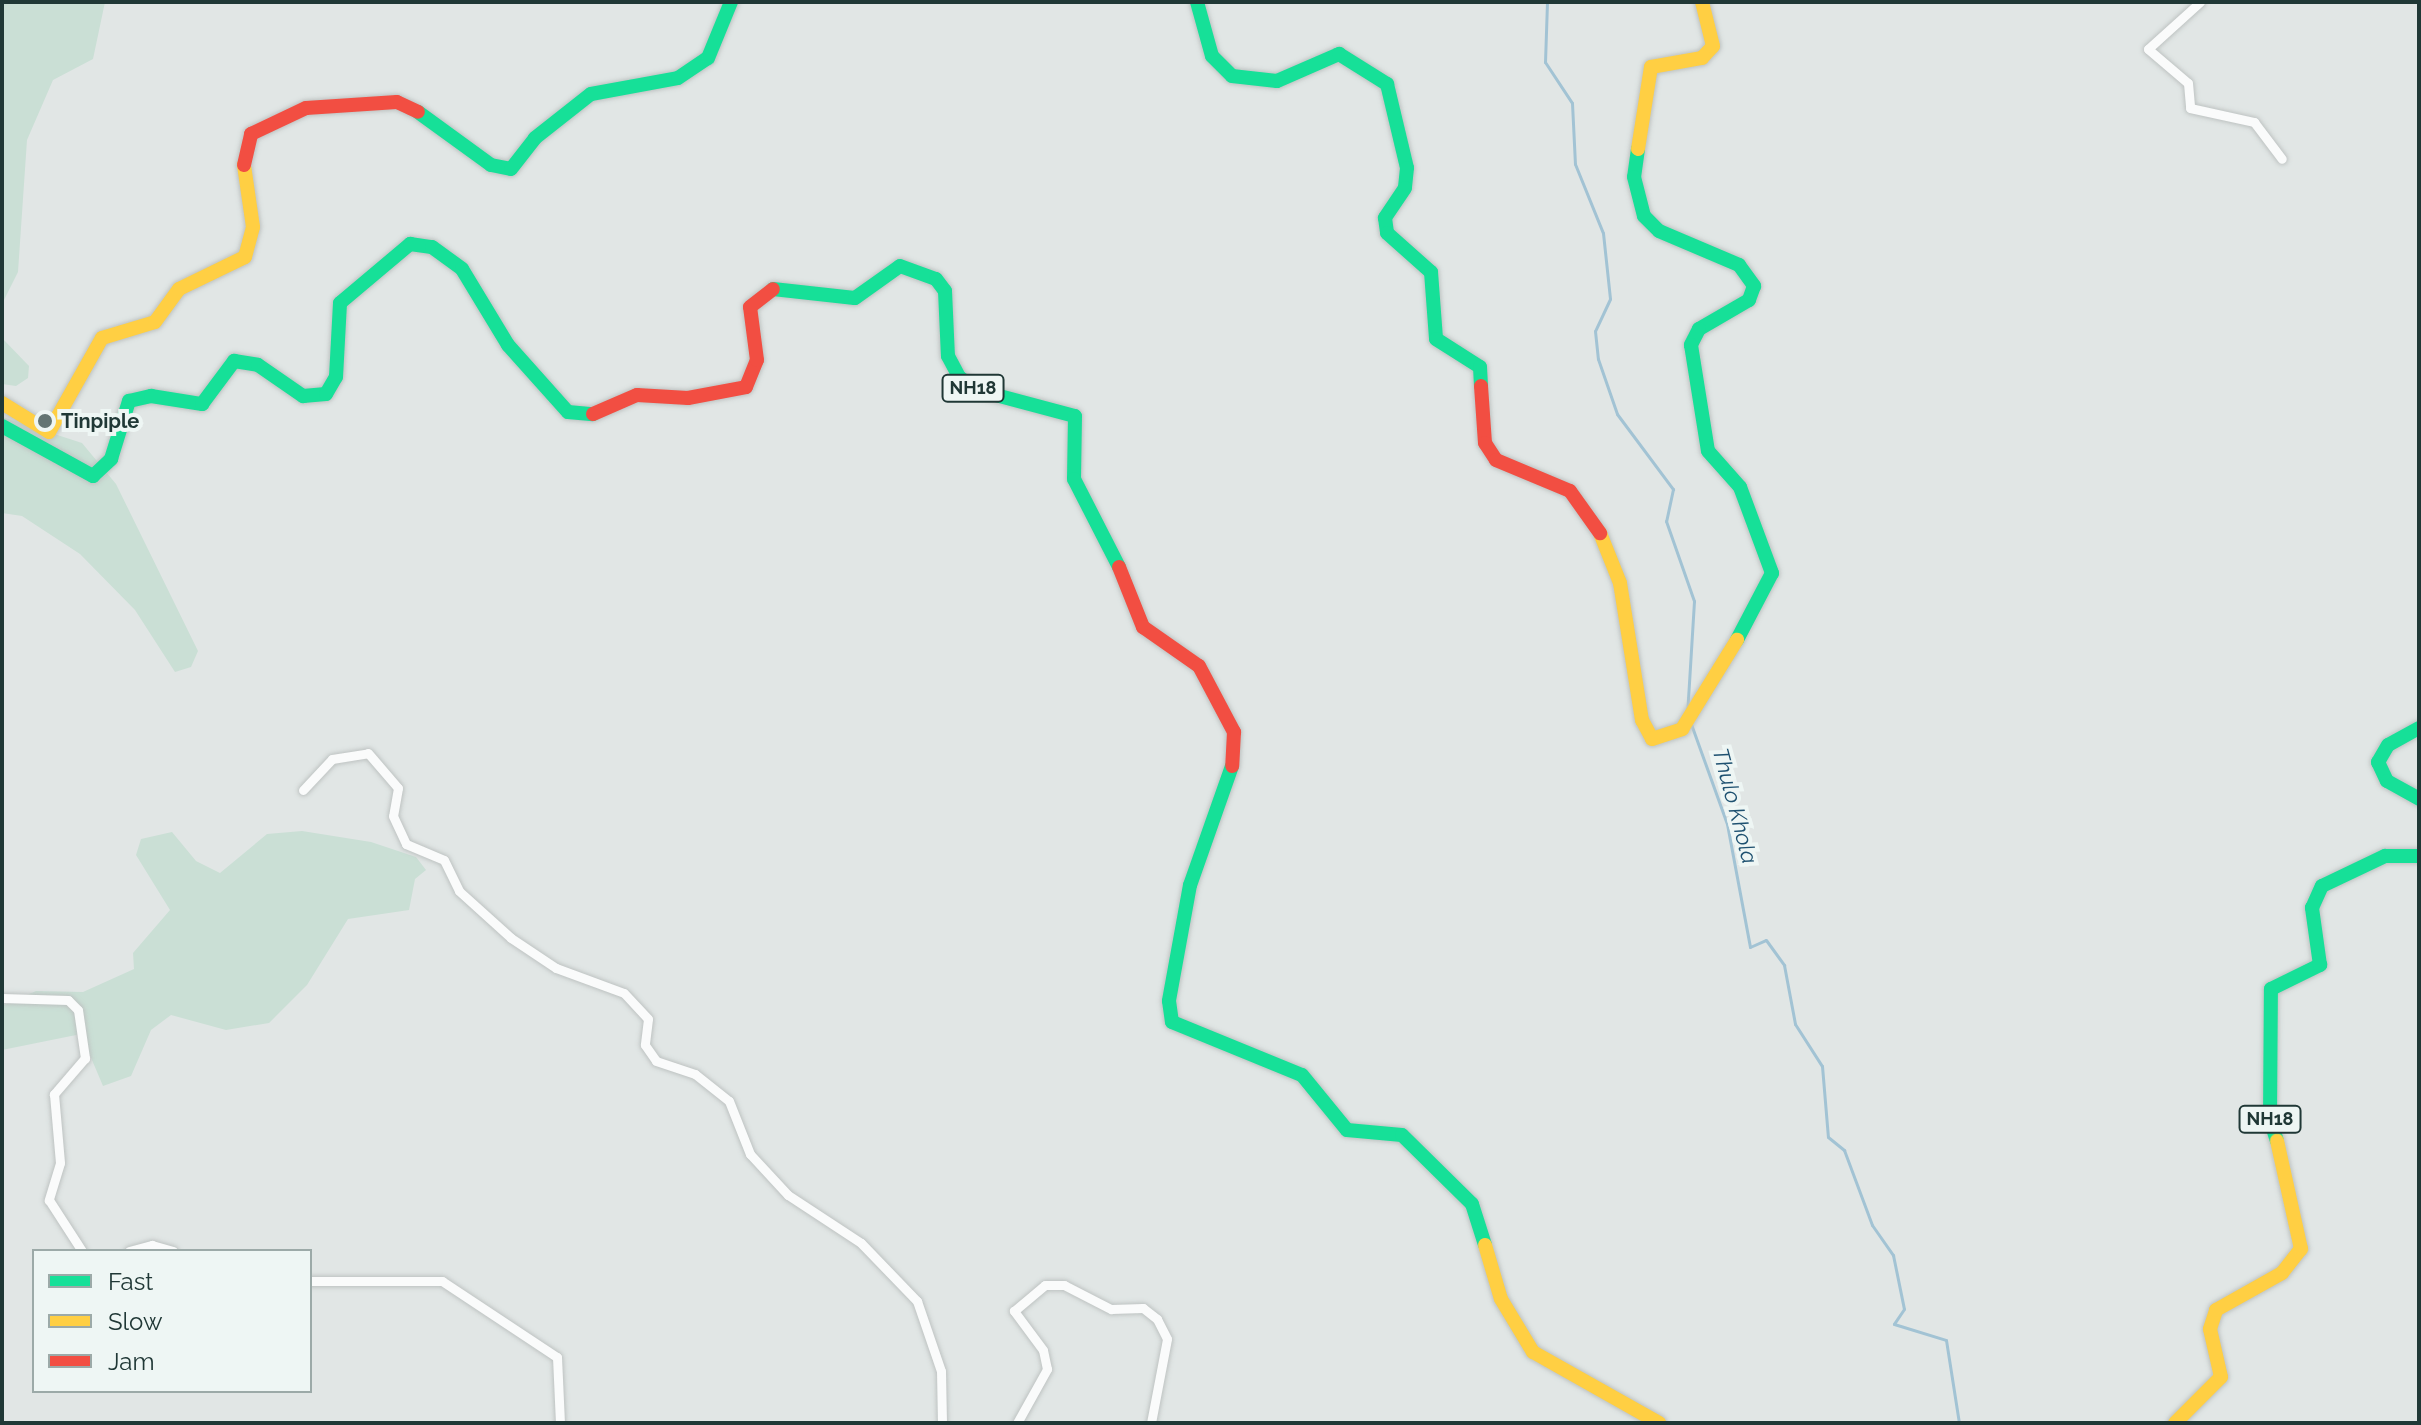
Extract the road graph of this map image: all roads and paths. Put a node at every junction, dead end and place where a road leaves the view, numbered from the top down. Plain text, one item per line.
1 (731, 2) edge
2 (1197, 2) edge
3 (1702, 2) edge
4 (2200, 2) edge
5 (2282, 159) dead end
6 (2, 403) edge
7 (2, 426) edge
8 (2419, 728) edge
9 (303, 790) dead end
10 (2419, 799) edge
11 (2419, 856) edge
12 (2, 998) edge
13 (81, 1249) edge
14 (137, 1249) edge
15 (166, 1249) edge
16 (312, 1281) edge
17 (560, 1423) edge
18 (942, 1423) edge
19 (1017, 1423) edge
20 (1151, 1423) edge
21 (1659, 1423) edge
22 (2175, 1423) edge

1 - 6 main road
2 - 3 main road
4 - 5 street
7 - 21 main road, NH18
8 - 10 main road
9 - 18 street
11 - 22 main road, NH18
12 - 13 street
14 - 15 street
16 - 17 street
19 - 20 street

